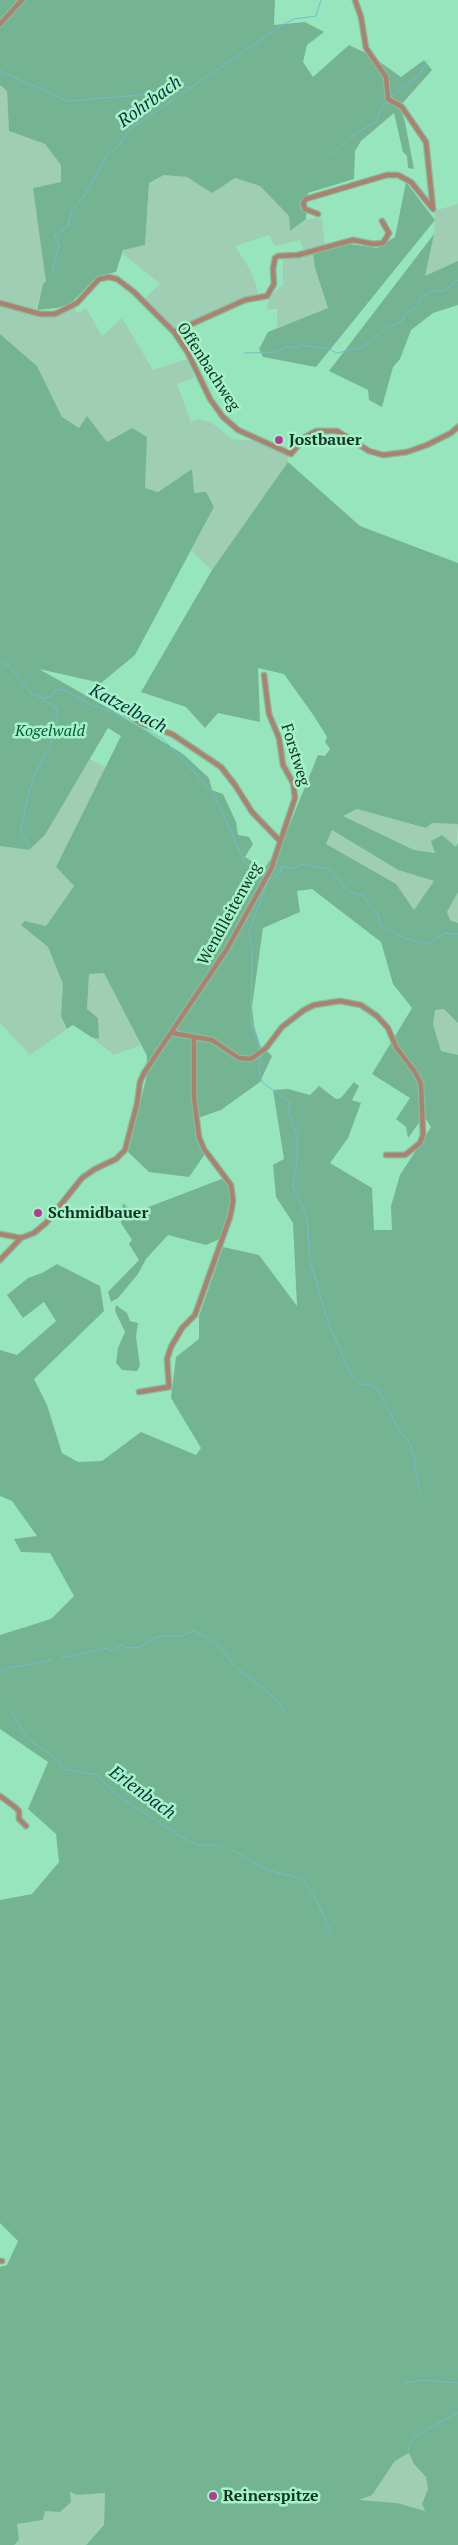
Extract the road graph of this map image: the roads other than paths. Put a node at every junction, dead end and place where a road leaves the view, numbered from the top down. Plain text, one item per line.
1 (22, 0) edge
2 (355, 0) edge
3 (0, 24) edge
4 (318, 214) dead end
5 (382, 221) dead end
6 (0, 303) edge
7 (174, 332) junction
8 (458, 427) edge
9 (264, 675) dead end
10 (110, 702) dead end
11 (279, 840) junction
12 (172, 1033) junction
13 (194, 1037) junction
14 (386, 1155) dead end
15 (0, 1234) edge
16 (21, 1238) junction
17 (0, 1260) edge
18 (139, 1392) dead end
19 (0, 1796) edge
20 (26, 1826) dead end

1 - 3 street
2 - 4 street
5 - 7 street
6 - 7 street, Offenbachweg
7 - 8 street, Offenbachweg
9 - 11 street, Forstweg
10 - 11 street
11 - 12 street, Wendlleitenweg
12 - 13 street
12 - 16 street, Wendlleitenweg
13 - 14 street
13 - 18 street
15 - 16 street
16 - 17 street, Wendlleitenweg
19 - 20 street

